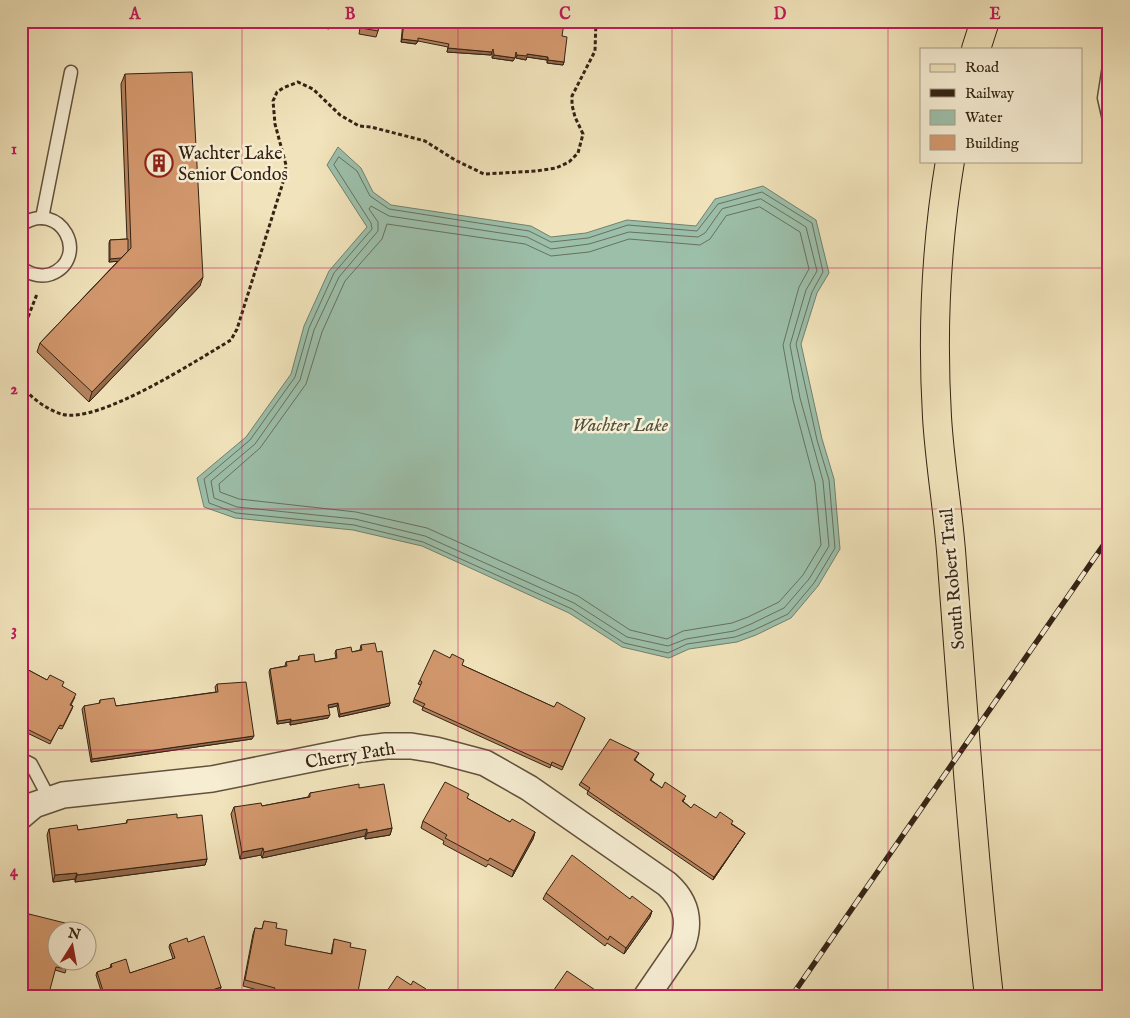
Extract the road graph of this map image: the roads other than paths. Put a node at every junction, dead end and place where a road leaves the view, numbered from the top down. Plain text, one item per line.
1 (985, 21) edge
2 (976, 48) edge
3 (1109, 66) edge
4 (71, 72) dead end
5 (1109, 120) edge
6 (950, 162) edge
7 (42, 218) junction
8 (21, 225) edge
9 (21, 268) edge
10 (21, 759) edge
11 (50, 798) junction
12 (21, 816) edge
13 (646, 997) edge
14 (989, 997) edge

1 - 2 main road
3 - 5 lane
4 - 7 lane
6 - 14 main road, South Robert Trail
7 - 8 lane
7 - 9 lane
10 - 11 lane
11 - 12 street, Cherry Path
11 - 13 street, Cherry Path

